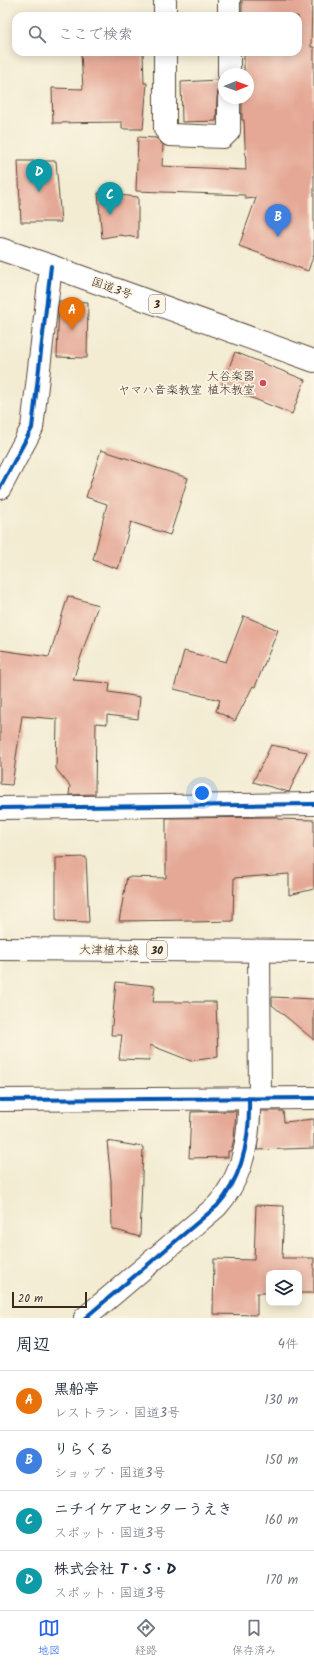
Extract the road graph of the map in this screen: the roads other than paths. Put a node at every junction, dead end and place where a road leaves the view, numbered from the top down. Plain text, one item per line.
1 (165, 0) edge
2 (229, 0) edge
3 (165, 12) edge
4 (229, 12) edge
5 (165, 56) edge
6 (229, 56) edge
7 (229, 68) edge
8 (229, 104) edge
9 (0, 249) edge
10 (50, 266) junction
11 (314, 361) edge
12 (0, 488) edge
13 (314, 804) edge
14 (0, 808) edge
15 (0, 949) edge
16 (259, 951) junction
17 (314, 952) edge
18 (255, 1098) junction
19 (314, 1098) edge
20 (0, 1100) edge
21 (85, 1318) edge

1 - 3 main road
2 - 4 main road
5 - 8 main road
6 - 7 main road
9 - 10 main road, 国道3号 / 3
10 - 11 main road, 国道3号 / 3
10 - 12 main road
13 - 14 main road
15 - 16 main road, 大津植木線 / 30
16 - 17 main road, 大津植木線 / 30
16 - 18 main road
18 - 19 main road
18 - 20 main road
18 - 21 main road

